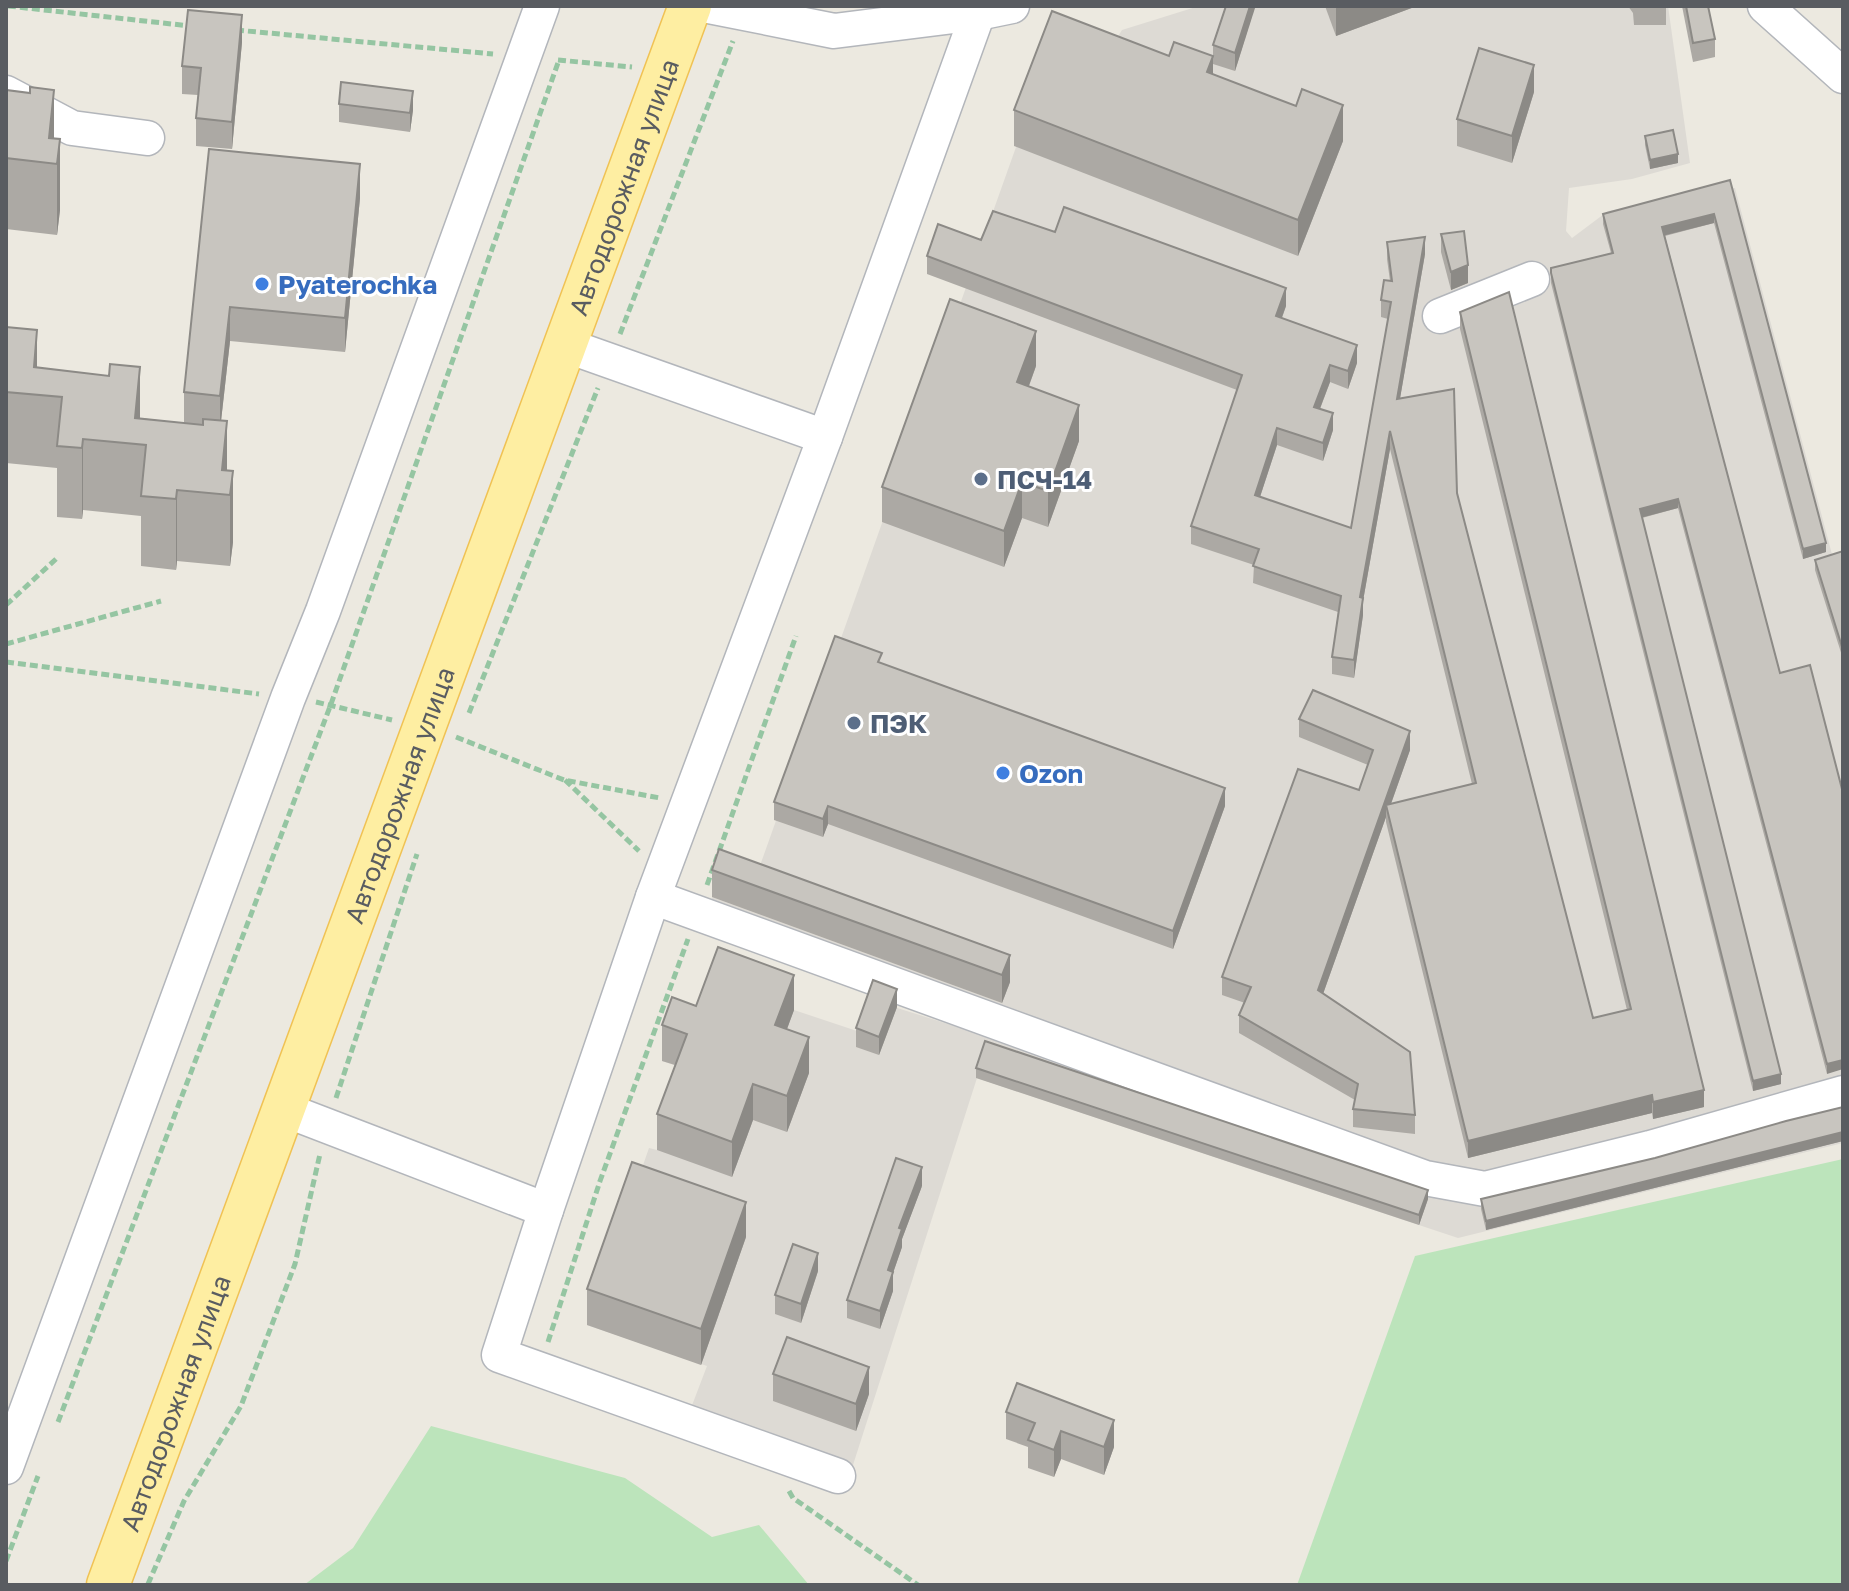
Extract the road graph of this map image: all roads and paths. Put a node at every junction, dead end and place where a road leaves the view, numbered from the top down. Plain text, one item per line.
1 (8, 6) edge
2 (542, 6) edge
3 (690, 6) edge
4 (709, 6) edge
5 (1012, 6) edge
6 (1765, 6) edge
7 (744, 13) junction
8 (978, 13) junction
9 (192, 26) edge
10 (223, 29) edge
11 (522, 57) junction
12 (559, 60) junction
13 (667, 70) junction
14 (719, 75) junction
15 (1843, 76) edge
16 (6, 93) edge
17 (147, 138) dead end
18 (1532, 279) dead end
19 (1440, 316) dead end
20 (565, 345) junction
21 (609, 361) junction
22 (825, 437) junction
23 (56, 559) dead end
24 (161, 601) dead end
25 (6, 605) edge
26 (796, 636) dead end
27 (6, 644) edge
28 (6, 662) edge
29 (288, 698) junction
30 (331, 704) junction
31 (465, 723) dead end
32 (446, 739) junction
33 (564, 780) junction
34 (690, 804) junction
35 (420, 845) dead end
36 (657, 885) junction
37 (697, 913) junction
38 (1843, 1093) edge
39 (283, 1109) junction
40 (327, 1126) junction
41 (546, 1210) junction
42 (539, 1369) junction
43 (54, 1432) dead end
44 (768, 1451) junction
45 (17, 1455) edge
46 (838, 1476) dead end
47 (6, 1561) edge
48 (108, 1585) edge
49 (148, 1585) edge
50 (918, 1585) edge

1 - 9 path
2 - 11 street
3 - 13 main road, Автодорожная улица
4 - 7 street
5 - 8 street
6 - 15 street
7 - 8 street
7 - 14 path
8 - 22 street
10 - 11 path
11 - 12 path
11 - 29 street
12 - 13 path
12 - 30 path
13 - 14 path
13 - 20 main road, Автодорожная улица
14 - 21 path
16 - 17 street
18 - 19 street
20 - 21 street
20 - 32 main road, Автодорожная улица
21 - 22 street
21 - 31 path
22 - 34 street
23 - 25 path
24 - 27 path
26 - 37 path
28 - 29 path
29 - 30 path
29 - 45 street
30 - 32 path
30 - 43 path
32 - 33 path
32 - 39 main road, Автодорожная улица
33 - 34 path
33 - 36 path
34 - 36 street
35 - 40 path
36 - 37 street
36 - 41 street
37 - 38 street
37 - 42 path
39 - 40 street
39 - 48 main road, Автодорожная улица
40 - 41 street
40 - 49 path
41 - 42 street
42 - 44 street
44 - 46 street
44 - 50 path
45 - 47 path

